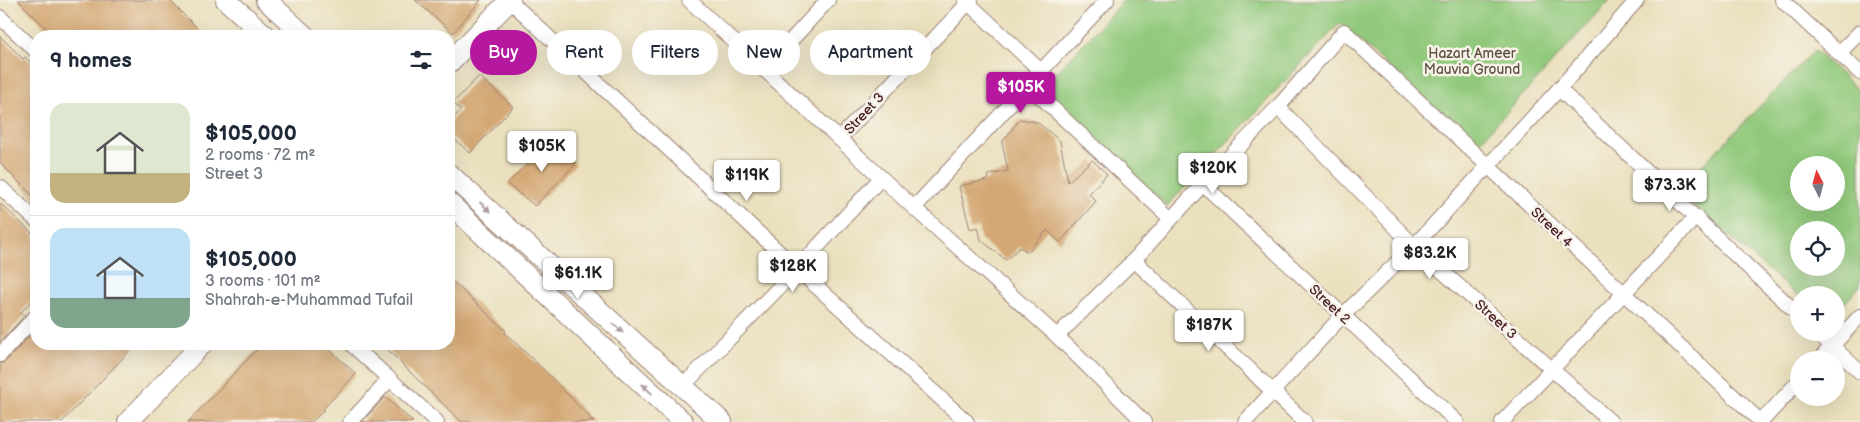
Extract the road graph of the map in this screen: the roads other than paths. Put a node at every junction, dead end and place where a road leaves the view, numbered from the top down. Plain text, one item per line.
1 (226, 0) edge
2 (266, 0) edge
3 (509, 0) edge
4 (689, 0) edge
5 (828, 0) edge
6 (1107, 0) edge
7 (1637, 0) edge
8 (1782, 0) edge
9 (968, 1) edge
10 (0, 17) edge
11 (259, 30) edge
12 (298, 30) edge
13 (800, 31) edge
14 (1860, 32) edge
15 (728, 36) edge
16 (30, 44) edge
17 (1839, 53) junction
18 (455, 57) edge
19 (1042, 72) junction
20 (1860, 73) edge
21 (769, 75) edge
22 (1029, 86) junction
23 (1559, 89) junction
24 (1278, 107) junction
25 (839, 140) junction
26 (1487, 167) junction
27 (881, 178) junction
28 (455, 179) edge
29 (1203, 184) junction
30 (0, 186) edge
31 (914, 208) junction
32 (455, 210) edge
33 (30, 214) edge
34 (1696, 217) junction
35 (1171, 219) junction
36 (1414, 246) junction
37 (1134, 260) junction
38 (797, 269) junction
39 (1624, 294) junction
40 (1790, 306) edge
41 (1342, 316) junction
42 (1860, 316) edge
43 (30, 322) edge
44 (1057, 336) junction
45 (1827, 341) edge
46 (1832, 346) junction
47 (196, 350) edge
48 (359, 350) edge
49 (1827, 351) edge
50 (0, 355) edge
51 (1552, 369) junction
52 (1860, 372) edge
53 (390, 379) junction
54 (683, 386) junction
55 (1790, 391) edge
56 (1273, 392) junction
57 (128, 422) edge
58 (350, 422) edge
59 (437, 422) edge
60 (683, 422) edge
61 (722, 422) edge
62 (967, 422) edge
63 (1144, 422) edge
64 (1245, 422) edge
65 (1305, 422) edge
66 (1457, 422) edge
67 (1502, 422) edge
68 (1610, 422) edge
69 (1761, 422) edge

1 - 11 main road
2 - 12 main road
3 - 18 main road
3 - 38 street
4 - 15 street
5 - 13 street
6 - 19 street
7 - 23 street
8 - 17 street
9 - 19 street
9 - 25 street, Street 3
10 - 16 street
14 - 17 street
17 - 20 street
19 - 22 street
21 - 25 street
22 - 31 street
22 - 35 street
23 - 26 street
23 - 34 street
24 - 26 street, Street 4
24 - 29 street
24 - 36 street, Street 3
25 - 27 street
26 - 36 street
26 - 39 street, Street 4
27 - 31 street
27 - 38 street
28 -> 54 main road
29 - 35 street
29 - 41 street, Street 2
30 - 33 street
31 - 44 street
60 -> 32 main road
34 - 39 street
34 - 40 street
35 - 37 street
36 - 41 street
36 - 51 street, Street 3
37 - 44 street
37 - 56 street
38 - 54 street
38 - 62 street
39 - 51 street
39 - 69 street, Street 4
41 - 56 street
41 - 66 street, Street 2
42 - 46 street
43 - 50 street
44 - 63 street
45 - 46 street
46 - 49 street
46 - 52 street
47 - 57 main road
48 - 53 street
51 - 67 street
51 - 68 street, Street 3
53 - 58 street
53 - 59 street
54 - 61 main road
55 - 69 street
56 - 64 street
56 - 65 street

